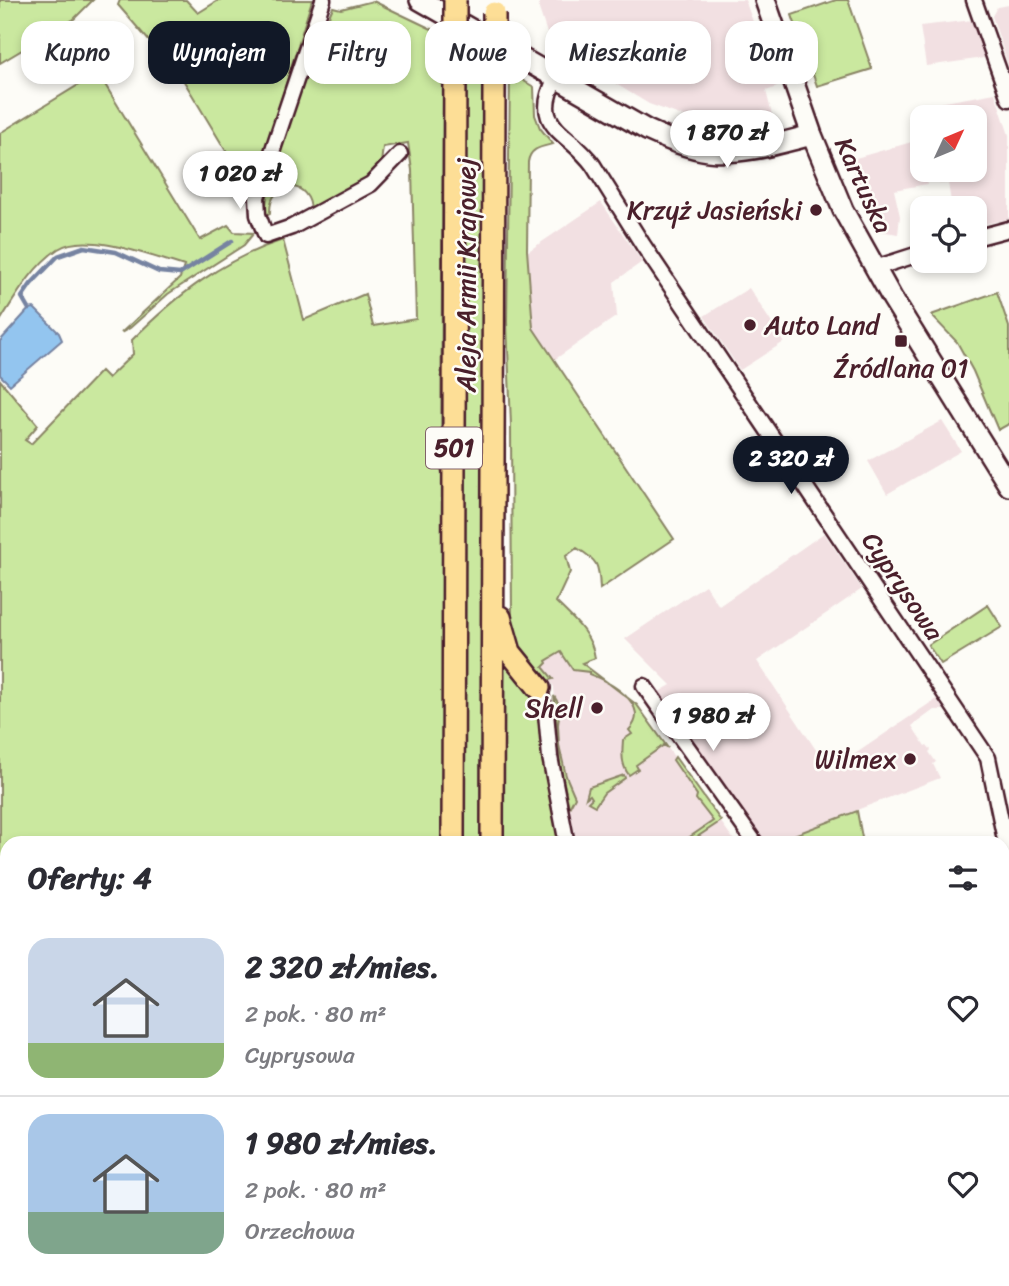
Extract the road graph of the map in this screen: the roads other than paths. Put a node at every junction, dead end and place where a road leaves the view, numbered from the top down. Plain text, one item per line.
1 (323, 0) edge
2 (420, 0) edge
3 (455, 0) edge
4 (765, 0) edge
5 (974, 0) edge
6 (494, 7) edge
7 (545, 72) edge
8 (553, 84) edge
9 (566, 84) edge
10 (1009, 99) edge
11 (812, 135) junction
12 (400, 154) dead end
13 (1009, 229) edge
14 (987, 235) edge
15 (910, 257) edge
16 (875, 268) junction
17 (1009, 486) edge
18 (493, 578) junction
19 (644, 686) dead end
20 (539, 688) joint
21 (453, 836) edge
22 (492, 836) edge
23 (565, 836) edge
24 (750, 836) edge
25 (1004, 836) edge

1 - 12 street
2 - 7 street
3 - 21 main road, Aleja Armii Krajowej / 501, bridge
4 - 11 street, Kartuska
5 - 10 street
6 - 18 main road, Aleja Armii Krajowej / 501, bridge
8 - 25 street, Cyprysowa
9 - 11 street
11 - 16 street, Kartuska
13 - 14 street
15 - 16 street
16 - 17 street, Kartuska
18 - 20 main road
18 - 22 main road, Aleja Armii Krajowej / 501
19 - 24 street
20 - 23 street

